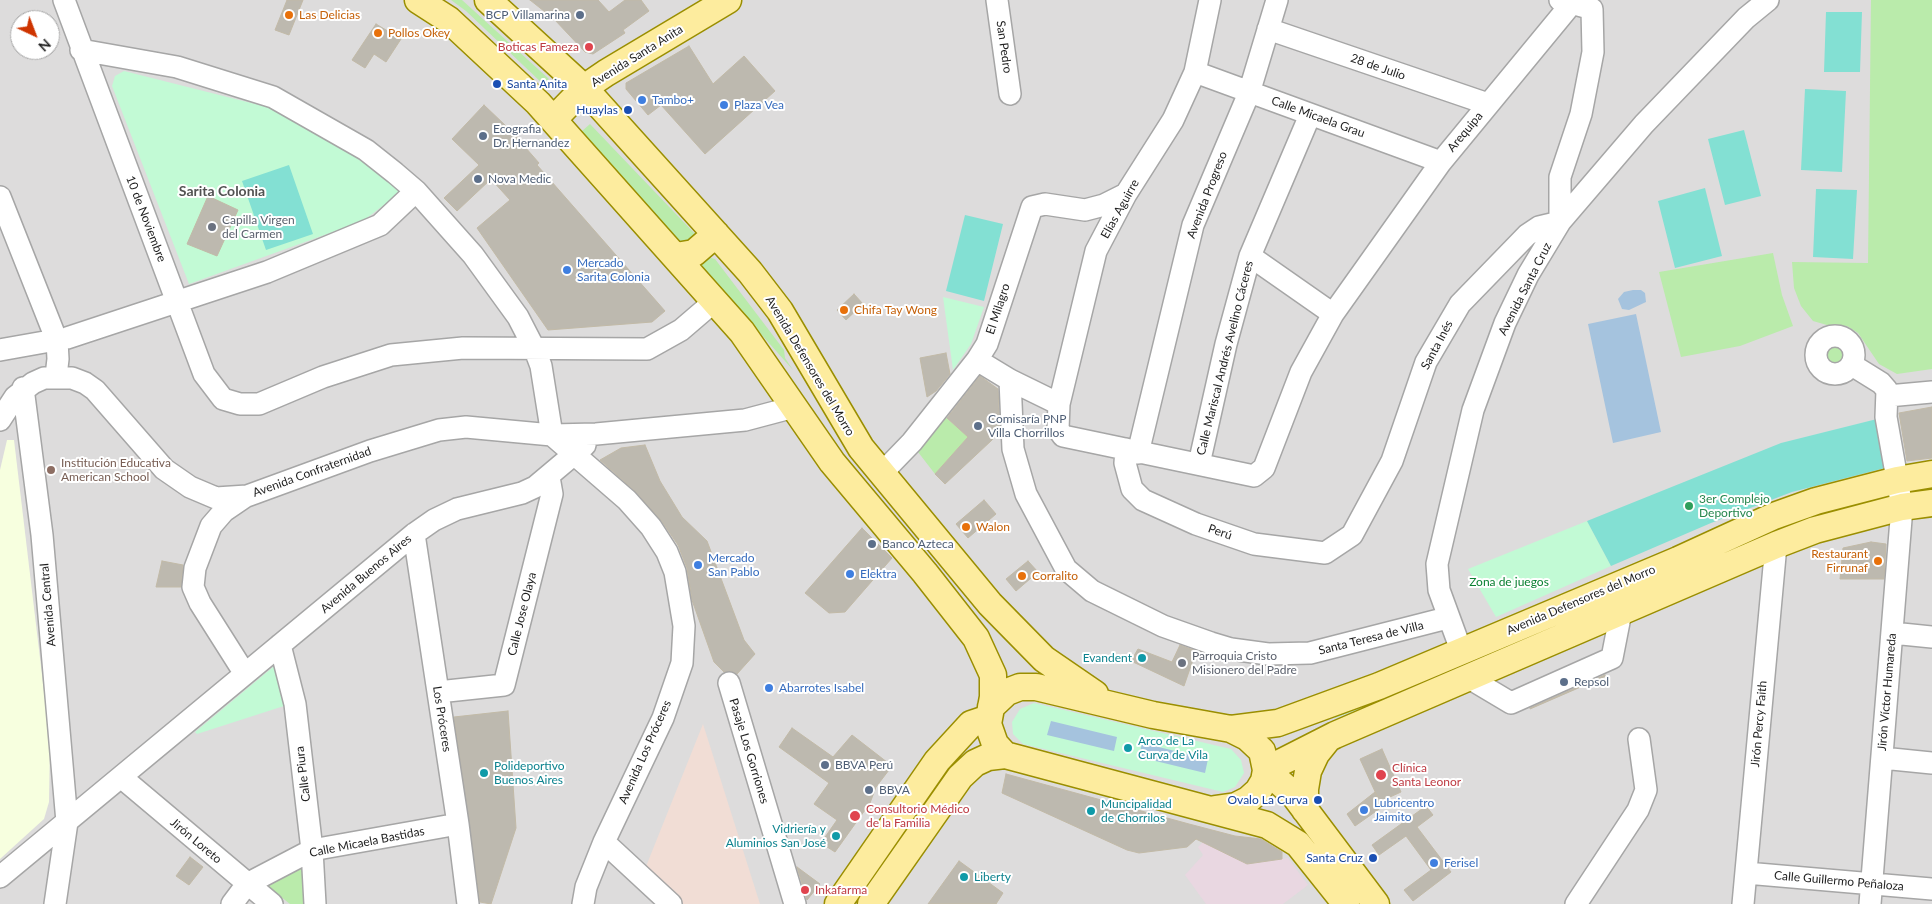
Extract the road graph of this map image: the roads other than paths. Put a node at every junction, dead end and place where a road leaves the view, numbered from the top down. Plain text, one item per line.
1 (64, 0) edge
2 (418, 0) edge
3 (488, 0) edge
4 (728, 0) edge
5 (997, 0) edge
6 (1210, 0) edge
7 (1277, 0) edge
8 (1768, 0) edge
9 (1581, 3) edge
10 (1268, 29) junction
11 (81, 50) junction
12 (1195, 72) junction
13 (584, 88) junction
14 (1249, 93) junction
15 (1010, 94) dead end
16 (1488, 104) junction
17 (1310, 115) junction
18 (553, 120) junction
19 (1440, 162) junction
20 (416, 191) junction
21 (1126, 194) junction
22 (0, 196) edge
23 (1560, 222) junction
24 (716, 234) junction
25 (676, 256) junction
26 (1250, 256) junction
27 (716, 300) junction
28 (178, 302) junction
29 (1333, 314) junction
30 (57, 341) junction
31 (0, 350) edge
32 (536, 350) junction
33 (977, 360) junction
34 (1852, 365) dead end
35 (56, 376) junction
36 (1010, 380) junction
37 (24, 388) junction
38 (1932, 392) edge
39 (1888, 396) junction
40 (1058, 404) junction
41 (794, 407) junction
42 (0, 420) edge
43 (596, 434) junction
44 (552, 435) junction
45 (1132, 451) junction
46 (575, 454) junction
47 (1199, 464) junction
48 (881, 474) junction
49 (1932, 474) edge
50 (549, 477) junction
51 (1897, 480) junction
52 (247, 496) junction
53 (1932, 503) edge
54 (1902, 507) junction
55 (414, 534) junction
56 (1352, 535) joint
57 (1776, 545) junction
58 (1621, 612) junction
59 (1447, 618) junction
60 (1892, 633) junction
61 (1932, 636) edge
62 (280, 645) junction
63 (1461, 650) junction
64 (246, 674) junction
65 (1469, 678) junction
66 (729, 683) dead end
67 (438, 692) junction
68 (1113, 704) junction
69 (990, 712) junction
70 (1231, 729) junction
71 (1328, 739) junction
72 (1639, 739) dead end
73 (1006, 755) junction
74 (1882, 758) junction
75 (1932, 763) edge
76 (1266, 770) junction
77 (121, 777) junction
78 (1209, 809) junction
79 (1305, 810) junction
80 (67, 822) junction
81 (458, 824) junction
82 (604, 842) junction
83 (312, 850) junction
84 (1746, 873) junction
85 (0, 877) edge
86 (247, 884) junction
87 (1932, 889) edge
88 (1871, 895) edge
89 (55, 904) edge
90 (232, 904) edge
91 (272, 904) edge
92 (315, 904) edge
93 (468, 904) edge
94 (583, 904) edge
95 (672, 904) edge
96 (795, 904) edge
97 (838, 904) edge
98 (871, 904) edge
99 (1346, 904) edge
100 (1376, 904) edge
101 (1576, 904) edge
102 (1743, 904) edge

1 - 11 street, 10 de Noviembre
2 - 18 main road
3 - 13 main road, Avenida Defensores del Morro
4 - 13 main road, Avenida Santa Anita
5 - 15 street, San Pedro
6 - 12 street, Elías Aguirre
7 - 10 street, Avenida Progreso
8 - 23 street, Avenida Santa Cruz
9 - 16 street, Arequipa
9 - 23 street, Arequipa
10 - 14 street, Avenida Progreso
10 - 16 street, 28 de Julio
11 - 20 street
11 - 28 street, 10 de Noviembre
12 - 14 street, Calle Micaela Grau
12 - 21 street, Elías Aguirre
13 - 18 main road, Avenida Santa Anita
13 - 24 main road, Avenida Defensores del Morro
14 - 17 street, Calle Micaela Grau
14 - 45 street, Avenida Progreso
16 - 19 street, Arequipa
17 - 19 street, Calle Micaela Grau
17 - 26 street, Calle Mariscal Andrés Avelino Cáceres
18 - 25 main road
19 - 29 street, Arequipa
20 - 28 street
20 - 32 street
21 - 33 street, El Milagro
21 - 40 street, Elías Aguirre
22 - 30 street
23 - 56 street, Santa Inés
23 - 59 street, Avenida Santa Cruz
24 - 25 main road
24 - 48 main road, Avenida Defensores del Morro
25 - 27 main road
26 - 29 street
26 - 47 street, Calle Mariscal Andrés Avelino Cáceres
27 - 32 street
27 - 41 main road
28 - 30 street
28 - 32 street, 10 de Noviembre
29 - 47 street, Arequipa
30 - 31 street
30 - 35 street
32 - 44 street
33 - 36 street
33 - 48 street, El Milagro
34 - 39 street
35 - 37 street
35 - 52 street, Avenida Confraternidad
36 - 40 street
36 - 59 street, Santa Teresa de Villa
37 - 42 street
37 - 80 street, Avenida Central
38 - 39 street
39 - 51 street, Jirón Víctor Humareda
40 - 45 street, Elías Aguirre
41 - 43 street
41 - 69 main road
43 - 44 street, Avenida Confraternidad
43 - 46 street, Avenida Buenos Aires
44 - 46 street, Avenida Los Próceres
44 - 52 street, Avenida Confraternidad
45 - 47 street
45 - 56 street, Perú
46 - 50 street, Avenida Buenos Aires
46 - 82 street, Avenida Los Próceres
48 - 68 main road, Avenida Defensores del Morro
49 - 51 main road, Avenida Defensores del Morro
50 - 55 street, Avenida Buenos Aires
50 - 67 street, Calle Jose Olaya
51 - 54 street, Jirón Víctor Humareda
51 - 63 main road, Avenida Defensores del Morro
52 - 64 street
53 - 54 main road
54 - 57 main road
54 - 60 street, Jirón Víctor Humareda
55 - 62 street, Avenida Buenos Aires
55 - 67 street, Los Próceres
57 - 58 main road
57 - 84 street, Jirón Percy Faith
58 - 65 main road
58 - 65 street
59 - 63 street, Avenida Santa Cruz
60 - 61 street
60 - 74 street, Jirón Víctor Humareda
62 - 64 street, Avenida Buenos Aires
62 - 83 street, Calle Piura
63 - 70 main road, Avenida Defensores del Morro
64 - 77 street, Avenida Buenos Aires
65 - 71 main road
66 - 96 street, Pasaje Los Gorriones
67 - 81 street, Los Próceres
68 - 69 main road, Avenida Defensores del Morro
68 - 70 main road, Avenida Defensores del Morro
69 - 73 main road
69 - 97 main road, Avenida Defensores del Morro
70 - 76 main road, Avenida Defensores del Morro
71 - 76 main road
71 - 79 main road
72 - 101 street
73 - 78 main road
73 - 98 main road
74 - 75 street
74 - 88 street, Jirón Víctor Humareda
76 - 78 main road
76 - 79 main road
77 - 80 street, Avenida Buenos Aires
77 - 86 street, Jirón Loreto
78 - 99 main road
79 - 100 main road
80 - 85 street, Avenida Buenos Aires
80 - 89 street, Avenida Central
81 - 83 street, Calle Micaela Bastidas
81 - 93 street, Los Próceres
82 - 94 street, Avenida Los Próceres
82 - 95 street
83 - 86 street, Calle Micaela Bastidas
83 - 92 street, Calle Piura
84 - 88 street, Calle Guillermo Peñaloza
84 - 102 street, Jirón Percy Faith
86 - 90 street, Calle Micaela Bastidas
86 - 91 street, Jirón Loreto
87 - 88 street, Calle Guillermo Peñaloza

